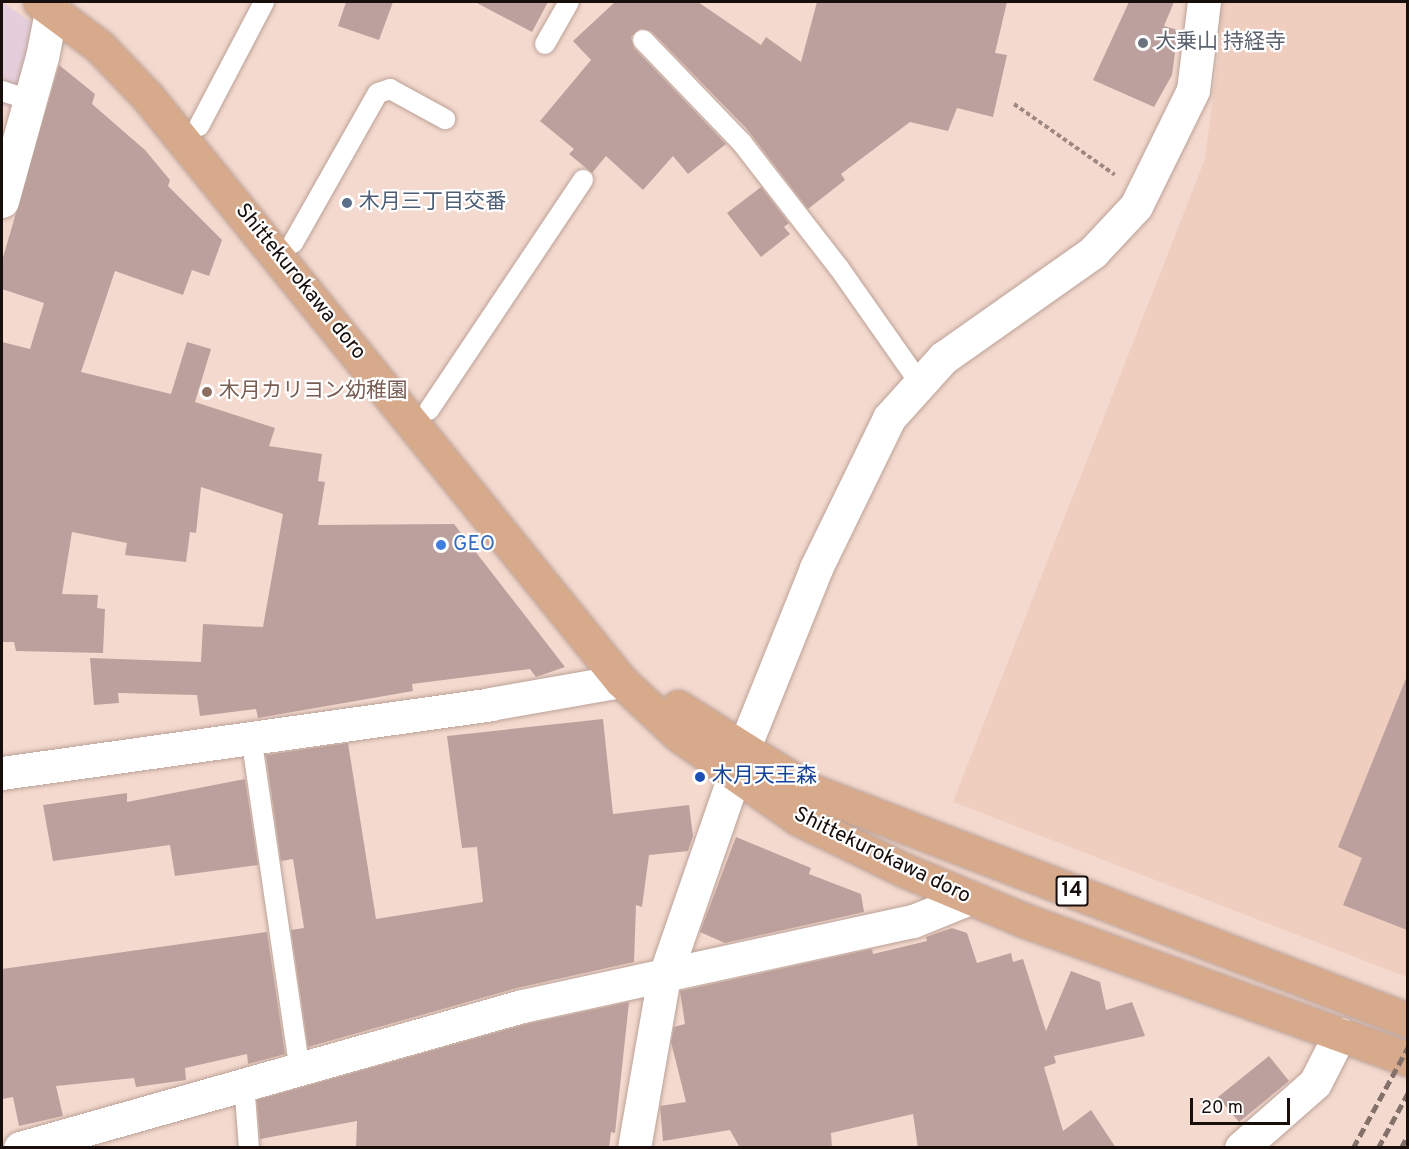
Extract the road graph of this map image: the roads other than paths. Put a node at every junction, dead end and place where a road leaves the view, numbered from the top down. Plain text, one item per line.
1 (264, 2) edge
2 (569, 2) edge
3 (1204, 2) edge
4 (55, 3) edge
5 (644, 40) dead end
6 (545, 44) dead end
7 (9, 93) edge
8 (445, 119) dead end
9 (199, 126) junction
10 (583, 180) dead end
11 (2, 201) edge
12 (293, 243) junction
13 (919, 382) junction
14 (429, 410) junction
15 (621, 681) junction
16 (251, 736) junction
17 (739, 762) junction
18 (2, 773) edge
19 (969, 898) junction
20 (666, 973) junction
21 (1407, 1020) edge
22 (1340, 1034) junction
23 (1407, 1059) edge
24 (299, 1067) junction
25 (244, 1082) junction
26 (20, 1148) edge
27 (249, 1148) edge
28 (634, 1148) edge
29 (1241, 1148) edge

1 - 9 lane
2 - 6 lane
3 - 13 street
4 - 7 street
4 - 9 main road, Shittekurokawa doro / 14
4 - 15 main road, Shittekurokawa doro / 14
5 - 13 lane
7 - 11 street
8 - 12 lane
9 - 12 main road, Shittekurokawa doro / 14
10 - 14 lane
12 - 14 main road, Shittekurokawa doro / 14
13 - 17 street
14 - 17 main road, Shittekurokawa doro / 14
15 - 16 street
15 - 17 main road, Shittekurokawa doro / 14
16 - 18 street
16 - 24 lane
17 - 19 main road, Shittekurokawa doro / 14
17 - 20 street
17 - 21 main road, Shittekurokawa doro / 14
19 - 20 street
19 - 22 main road, Shittekurokawa doro / 14
20 - 24 street
20 - 28 street
22 - 23 main road, Shittekurokawa doro / 14
22 - 29 street
24 - 25 street
25 - 26 street
25 - 27 lane

